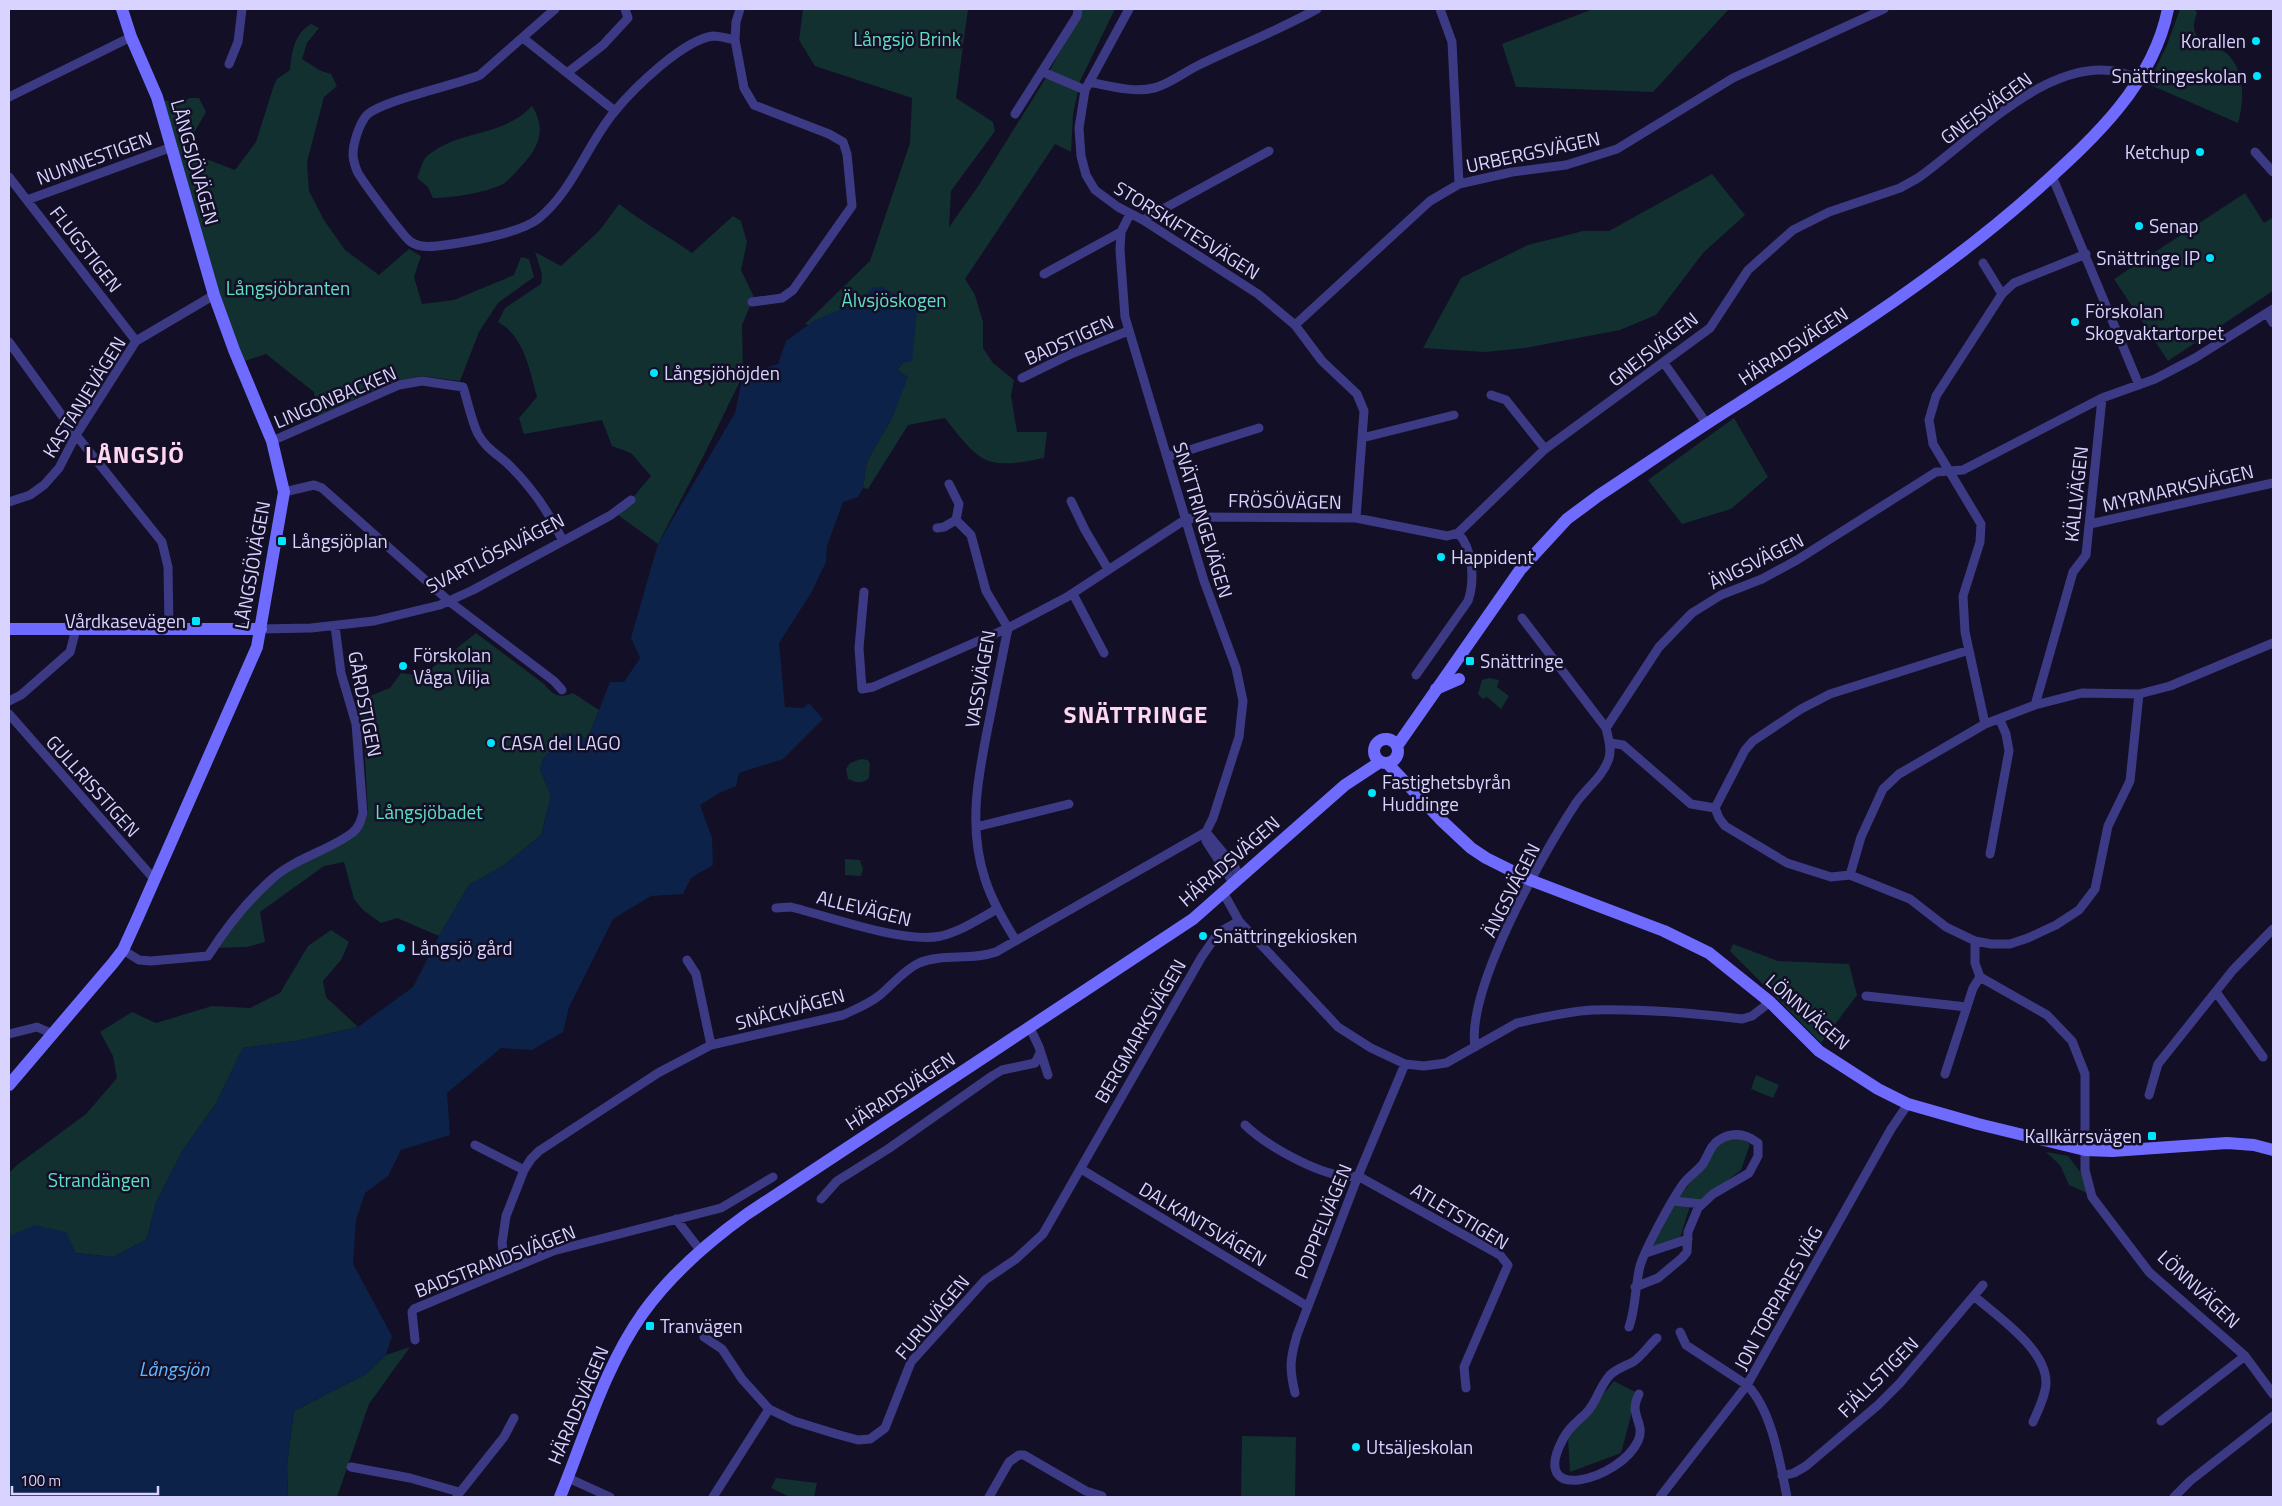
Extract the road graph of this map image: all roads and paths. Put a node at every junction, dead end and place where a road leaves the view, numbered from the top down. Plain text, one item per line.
1 (122, 9) edge
2 (242, 9) edge
3 (554, 9) edge
4 (625, 9) edge
5 (740, 9) edge
6 (1078, 9) edge
7 (1129, 9) edge
8 (1317, 9) edge
9 (1440, 9) edge
10 (1884, 9) edge
11 (2168, 9) edge
12 (131, 37) junction
13 (524, 38) junction
14 (736, 40) junction
15 (229, 64) dead end
16 (567, 72) junction
17 (1043, 72) junction
18 (2140, 80) junction
19 (1087, 86) junction
20 (9, 97) edge
21 (615, 111) junction
22 (1015, 114) dead end
23 (172, 148) junction
24 (1269, 151) dead end
25 (2255, 152) dead end
26 (2273, 172) edge
27 (2052, 176) junction
28 (9, 177) edge
29 (1459, 184) junction
30 (27, 200) junction
31 (1130, 214) junction
32 (1142, 220) junction
33 (1121, 232) junction
34 (2086, 254) junction
35 (1983, 263) dead end
36 (1044, 274) dead end
37 (2002, 294) junction
38 (214, 295) junction
39 (752, 302) dead end
40 (2270, 311) edge
41 (2273, 323) edge
42 (1295, 325) junction
43 (1128, 331) junction
44 (136, 341) junction
45 (9, 342) edge
46 (1664, 363) junction
47 (1022, 378) dead end
48 (2139, 385) junction
49 (1357, 394) joint
50 (1491, 395) dead end
51 (2102, 398) junction
52 (1454, 415) dead end
53 (1706, 424) junction
54 (1259, 428) dead end
55 (76, 435) junction
56 (1362, 438) junction
57 (272, 441) junction
58 (1545, 449) junction
59 (1167, 457) junction
60 (1950, 472) junction
61 (2273, 483) edge
62 (949, 484) dead end
63 (284, 492) junction
64 (631, 500) dead end
65 (1070, 501) dead end
66 (9, 502) edge
67 (1356, 518) junction
68 (1186, 519) junction
69 (956, 520) junction
70 (2090, 524) junction
71 (937, 528) dead end
72 (1458, 533) junction
73 (563, 541) junction
74 (1108, 569) junction
75 (864, 592) dead end
76 (1073, 594) junction
77 (450, 602) junction
78 (1522, 618) dead end
79 (335, 626) junction
80 (169, 628) junction
81 (1008, 628) junction
82 (9, 629) edge
83 (76, 629) junction
84 (261, 629) junction
85 (1472, 637) junction
86 (2273, 643) edge
87 (1969, 650) junction
88 (1104, 652) dead end
89 (1474, 656) dead end
90 (1416, 675) dead end
91 (1459, 679) dead end
92 (562, 690) dead end
93 (1435, 690) junction
94 (2139, 694) junction
95 (9, 701) edge
96 (2035, 705) junction
97 (9, 714) edge
98 (2000, 720) junction
99 (1986, 724) junction
100 (1606, 728) junction
101 (1610, 743) junction
102 (1388, 754) junction
103 (1069, 804) dead end
104 (1715, 808) junction
105 (976, 827) junction
106 (1206, 832) junction
107 (1990, 854) dead end
108 (1850, 875) junction
109 (154, 879) junction
110 (1530, 880) junction
111 (1237, 881) junction
112 (1224, 894) junction
113 (776, 908) dead end
114 (997, 909) junction
115 (1239, 920) junction
116 (2273, 929) edge
117 (1016, 941) junction
118 (1975, 941) junction
119 (122, 950) junction
120 (687, 960) dead end
121 (1980, 977) junction
122 (2216, 992) junction
123 (1866, 996) dead end
124 (1770, 1002) junction
125 (1967, 1007) junction
126 (1030, 1028) junction
127 (9, 1034) edge
128 (52, 1034) junction
129 (711, 1045) junction
130 (1474, 1047) junction
131 (1040, 1054) junction
132 (2263, 1057) dead end
133 (1405, 1064) junction
134 (1945, 1074) dead end
135 (1048, 1075) dead end
136 (9, 1085) edge
137 (2149, 1095) dead end
138 (1908, 1104) junction
139 (1245, 1125) dead end
140 (475, 1145) dead end
141 (2085, 1150) junction
142 (2273, 1150) edge
143 (1082, 1169) junction
144 (524, 1170) junction
145 (1358, 1176) junction
146 (773, 1178) dead end
147 (821, 1199) dead end
148 (1673, 1202) junction
149 (1702, 1204) junction
150 (676, 1219) junction
151 (1688, 1239) junction
152 (700, 1250) junction
153 (1646, 1253) junction
154 (506, 1270) junction
155 (1983, 1284) dead end
156 (1635, 1287) junction
157 (1974, 1296) junction
158 (1308, 1306) junction
159 (1629, 1327) dead end
160 (1680, 1332) dead end
161 (704, 1337) dead end
162 (1657, 1338) dead end
163 (415, 1340) dead end
164 (2245, 1356) junction
165 (1747, 1385) junction
166 (1466, 1388) dead end
167 (1295, 1393) dead end
168 (1639, 1394) dead end
169 (2273, 1394) edge
170 (770, 1409) junction
171 (2273, 1416) edge
172 (514, 1418) dead end
173 (2161, 1421) dead end
174 (2033, 1422) dead end
175 (351, 1467) dead end
176 (1782, 1476) junction
177 (568, 1478) junction
178 (458, 1495) edge
179 (1102, 1496) dead end
180 (560, 1497) edge
181 (610, 1497) edge
182 (712, 1497) edge
183 (989, 1497) edge
184 (1660, 1497) edge
185 (1787, 1497) edge
186 (2174, 1497) edge

1 - 12 street, LÅNGSJÖVÄGEN
2 - 15 street
3 - 13 street
4 - 16 street
5 - 14 street
6 - 17 street
7 - 19 street, STORSKIFTESVÄGEN
8 - 19 street
9 - 29 street
10 - 29 street, URBERGSVÄGEN
11 - 18 street, HÄRADSVÄGEN
12 - 20 street
12 - 23 street, LÅNGSJÖVÄGEN
13 - 16 street
13 - 21 street
14 - 21 street
14 - 39 street
16 - 21 street
17 - 19 street
17 - 22 street
18 - 27 street, HÄRADSVÄGEN
18 - 46 street, GNEJSVÄGEN
19 - 31 street, STORSKIFTESVÄGEN
23 - 30 street, NUNNESTIGEN
23 - 38 street, LÅNGSJÖVÄGEN
24 - 32 street
25 - 26 street
27 - 34 street
27 - 53 street, HÄRADSVÄGEN
28 - 30 street, FLUGSTIGEN
29 - 42 street, URBERGSVÄGEN
30 - 44 street, FLUGSTIGEN
31 - 32 street, STORSKIFTESVÄGEN
31 - 33 street, SNÄTTRINGEVÄGEN
32 - 42 street, STORSKIFTESVÄGEN
33 - 36 street
33 - 43 street, SNÄTTRINGEVÄGEN
34 - 37 street
34 - 48 street
35 - 37 street
37 - 60 street
38 - 44 street, KASTANJEVÄGEN
38 - 57 street, LÅNGSJÖVÄGEN
40 - 41 street
40 - 48 street, ÄNGSVÄGEN
42 - 49 street, STORSKIFTESVÄGEN
43 - 47 street, BADSTIGEN
43 - 59 street, SNÄTTRINGEVÄGEN
44 - 55 street, KASTANJEVÄGEN
45 - 55 street
46 - 53 street
46 - 58 street, GNEJSVÄGEN
48 - 51 street, ÄNGSVÄGEN
49 - 56 street, FRÖSÖVÄGEN
50 - 58 street
51 - 60 street, ÄNGSVÄGEN
51 - 70 street, KÄLLVÄGEN
52 - 56 street
53 - 85 street, HÄRADSVÄGEN
54 - 59 street
55 - 66 street, KASTANJEVÄGEN
55 - 80 street
56 - 67 street, FRÖSÖVÄGEN
57 - 63 street, LÅNGSJÖVÄGEN
57 - 73 street, LINGONBACKEN
58 - 72 street, GNEJSVÄGEN
59 - 68 street, SNÄTTRINGEVÄGEN
60 - 87 street
60 - 100 street, ÄNGSVÄGEN
61 - 70 street, MYRMARKSVÄGEN
62 - 69 street
63 - 77 street
63 - 84 street, LÅNGSJÖVÄGEN
64 - 73 street, SVARTLÖSAVÄGEN
65 - 74 street
67 - 68 street, FRÖSÖVÄGEN
67 - 72 street, FRÖSÖVÄGEN
68 - 74 street, FRÖSÖVÄGEN
68 - 106 street, SNÄTTRINGEVÄGEN
69 - 71 street
69 - 81 street, VASSVÄGEN
70 - 96 street, KÄLLVÄGEN
72 - 90 street
73 - 77 street, SVARTLÖSAVÄGEN
74 - 76 street, FRÖSÖVÄGEN
75 - 81 street, FRÖSÖVÄGEN
76 - 81 street, FRÖSÖVÄGEN
76 - 88 street
77 - 79 street, SVARTLÖSAVÄGEN
77 - 92 street
78 - 100 street
79 - 84 street, SVARTLÖSAVÄGEN
79 - 119 street, GÅRDSTIGEN
80 - 83 street, SVARTLÖSAVÄGEN
80 - 84 street, SVARTLÖSAVÄGEN
81 - 105 street, VASSVÄGEN
82 - 83 street, SVARTLÖSAVÄGEN
83 - 95 street
84 - 109 street, LÅNGSJÖVÄGEN
85 - 89 street
85 - 93 street, HÄRADSVÄGEN
86 - 94 street
87 - 99 street
87 - 104 street
91 - 93 street
93 - 102 street, HÄRADSVÄGEN
94 - 96 street
94 - 118 street
96 - 98 street
97 - 109 street, GULLRISSTIGEN
98 - 99 street
98 - 107 street
99 - 108 street
100 - 101 street, ÄNGSVÄGEN
101 - 104 street
101 - 110 street, ÄNGSVÄGEN
102 - 110 street, LÖNNVÄGEN
102 - 111 street, HÄRADSVÄGEN
103 - 105 street
104 - 108 street
105 - 114 street, VASSVÄGEN
106 - 111 street
106 - 117 street, SNÄCKVÄGEN
108 - 118 street
109 - 119 street, LÅNGSJÖVÄGEN
110 - 124 street, LÖNNVÄGEN
110 - 130 street, ÄNGSVÄGEN
111 - 112 street, HÄRADSVÄGEN
112 - 115 street
112 - 126 street, HÄRADSVÄGEN
113 - 114 street, ALLEVÄGEN
114 - 117 street, VASSVÄGEN
115 - 133 street
115 - 143 street, BERGMARKSVÄGEN
116 - 122 street
117 - 129 street, SNÄCKVÄGEN
118 - 121 street
119 - 128 street, LÅNGSJÖVÄGEN
120 - 129 street
121 - 125 street
121 - 141 street
122 - 132 street
122 - 137 street
123 - 125 street
124 - 130 street
124 - 138 street, LÖNNVÄGEN
125 - 134 street
126 - 131 street
126 - 152 street, HÄRADSVÄGEN
127 - 128 street
128 - 136 street, LÅNGSJÖVÄGEN
129 - 144 street, SNÄCKVÄGEN
130 - 133 street
131 - 135 street
131 - 147 street, HÄRADSVÄGEN
133 - 145 street, POPPELVÄGEN
138 - 141 street, LÖNNVÄGEN
138 - 165 street, JON TORPARES VÄG
139 - 145 street
140 - 144 street
141 - 142 street
141 - 164 street, LÖNNVÄGEN
143 - 158 street, DALKANTSVÄGEN
143 - 170 street, FURUVÄGEN
144 - 154 street, SNÄCKVÄGEN
145 - 158 street, POPPELVÄGEN
145 - 166 street, ATLETSTIGEN
146 - 150 street, BADSTRANDSVÄGEN
148 - 149 street
148 - 149 street
148 - 153 street
149 - 151 street
150 - 152 street
150 - 154 street, BADSTRANDSVÄGEN
151 - 153 street
151 - 156 street
152 - 177 street, HÄRADSVÄGEN
153 - 156 street
154 - 163 street, BADSTRANDSVÄGEN
155 - 157 street, FJÄLLSTIGEN
156 - 159 street
157 - 174 street
157 - 176 street, FJÄLLSTIGEN
158 - 167 street, POPPELVÄGEN
160 - 165 street
161 - 170 street, FURUVÄGEN
162 - 168 street
164 - 169 street, LÖNNVÄGEN
164 - 173 street
165 - 176 street
165 - 184 street, JON TORPARES VÄG
170 - 182 street
171 - 186 street
172 - 178 street
175 - 178 street
176 - 185 street
177 - 180 street, HÄRADSVÄGEN
177 - 181 street
179 - 183 street

